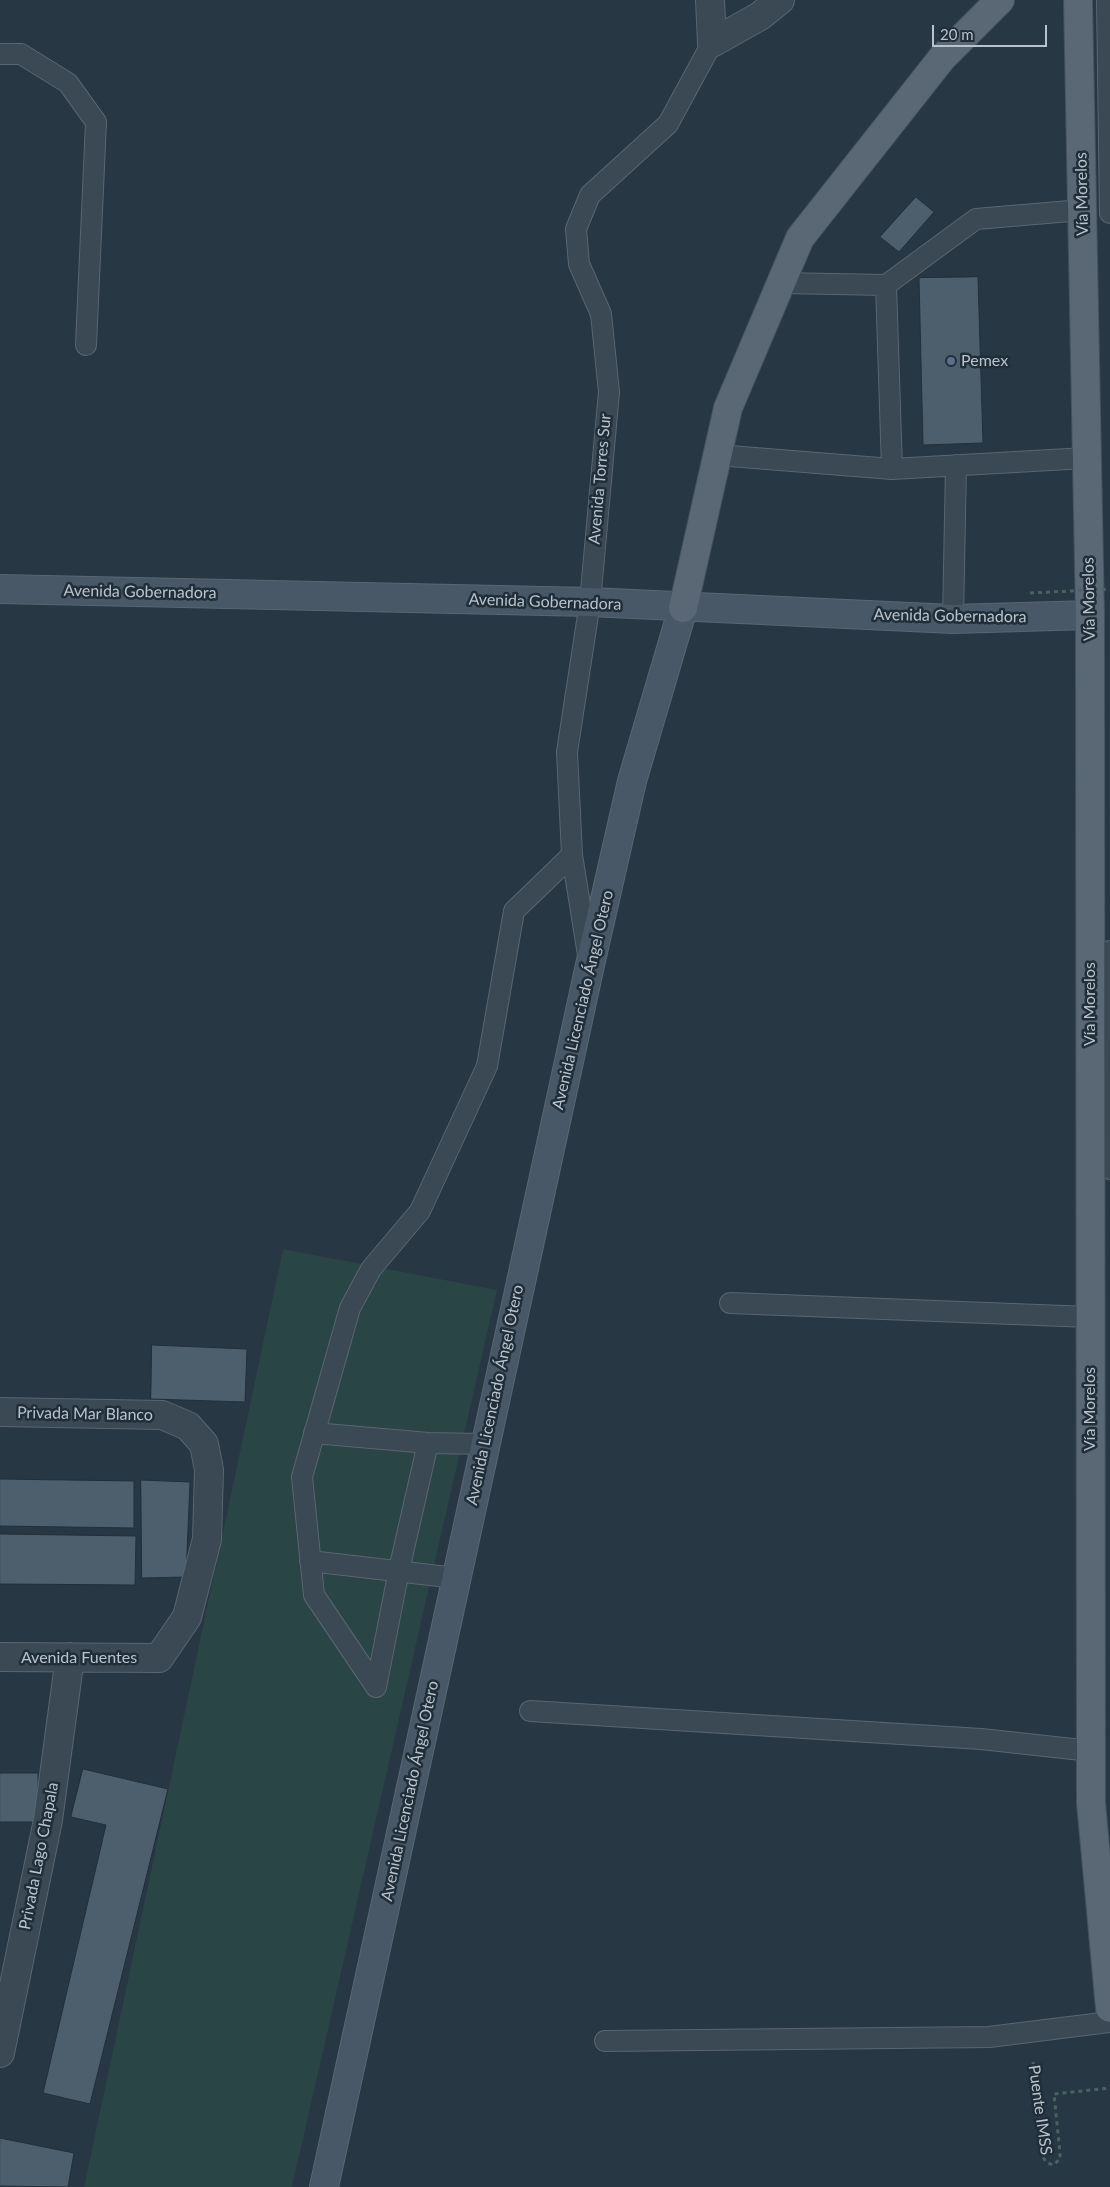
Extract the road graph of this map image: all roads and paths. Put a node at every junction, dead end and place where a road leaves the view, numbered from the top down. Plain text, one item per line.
1 (710, 0) edge
2 (780, 0) edge
3 (1000, 0) edge
4 (1078, 0) edge
5 (1107, 0) edge
6 (712, 43) junction
7 (0, 54) edge
8 (1082, 210) junction
9 (1110, 213) edge
10 (781, 283) junction
11 (886, 285) junction
12 (86, 346) dead end
13 (717, 455) junction
14 (1086, 458) junction
15 (956, 465) junction
16 (892, 470) junction
17 (0, 589) edge
18 (1110, 589) edge
19 (1030, 593) dead end
20 (590, 602) junction
21 (683, 608) junction
22 (1090, 616) junction
23 (953, 619) junction
24 (572, 855) junction
25 (1110, 951) edge
26 (590, 965) junction
27 (1110, 1169) edge
28 (730, 1303) dead end
29 (1090, 1317) junction
30 (0, 1412) edge
31 (314, 1433) junction
32 (428, 1443) junction
33 (484, 1444) junction
34 (310, 1561) junction
35 (399, 1570) junction
36 (456, 1578) junction
37 (0, 1657) edge
38 (70, 1658) junction
39 (159, 1658) joint
40 (530, 1710) dead end
41 (1091, 1751) junction
42 (1110, 2008) edge
43 (1110, 2022) edge
44 (1030, 2031) junction
45 (605, 2041) dead end
46 (0, 2053) edge
47 (1110, 2088) edge
48 (324, 2187) edge

1 - 6 street
2 - 6 street
3 - 10 main road
4 - 8 main road, Vía Morelos
5 - 9 lane
6 - 20 lane, Avenida Torres Sur
7 - 12 lane
8 - 11 lane
8 - 14 main road, Vía Morelos
10 - 11 lane
10 - 13 main road
11 - 16 lane
13 - 16 lane
13 - 21 main road
14 - 15 lane
14 - 22 main road, Vía Morelos
15 - 16 lane
15 - 23 lane
17 - 20 main road, Avenida Gobernadora
18 - 19 path, bridge
20 - 21 main road, Avenida Gobernadora
20 - 24 lane, Avenida Torres Sur
21 - 23 main road, Avenida Gobernadora
21 - 26 main road, Avenida Licenciado Ángel Otero
22 - 23 main road, Avenida Gobernadora
22 - 29 main road, Vía Morelos
24 - 26 lane, Avenida Torres Sur
24 - 31 lane
25 - 27 lane
26 - 33 main road, Avenida Licenciado Ángel Otero
28 - 29 lane
29 - 41 main road, Vía Morelos
30 - 39 street, Privada Mar Blanco
31 - 32 lane
31 - 34 lane
32 - 33 lane
32 - 35 lane
33 - 36 main road, Avenida Licenciado Ángel Otero
34 - 35 lane
34 - 35 lane
35 - 36 lane
36 - 48 main road, Avenida Licenciado Ángel Otero
37 - 38 street, Avenida Fuentes
38 - 39 street, Avenida Fuentes
38 - 46 street, Privada Lago Chapala
40 - 41 lane
41 - 42 main road, Vía Morelos
43 - 44 lane
44 - 45 lane
44 - 47 path, Puente IMSS

